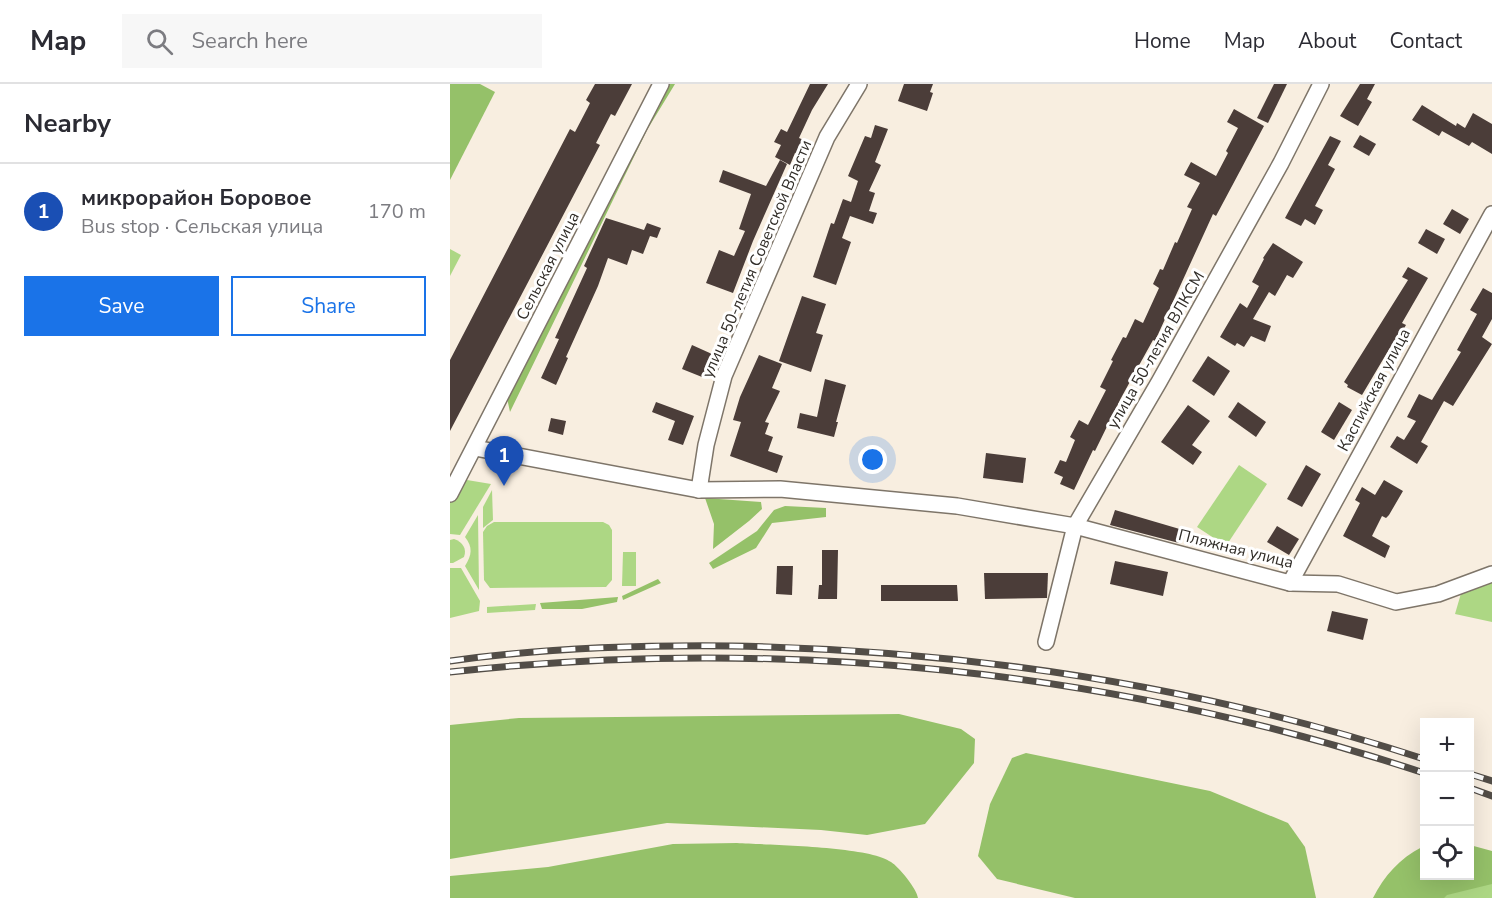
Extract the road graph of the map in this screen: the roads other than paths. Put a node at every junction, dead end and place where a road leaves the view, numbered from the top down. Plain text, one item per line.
1 (661, 84) edge
2 (859, 84) edge
3 (1321, 84) edge
4 (1492, 214) edge
5 (475, 448) junction
6 (699, 490) junction
7 (450, 494) edge
8 (1075, 526) junction
9 (1492, 574) edge
10 (1290, 583) junction
11 (1046, 642) dead end

1 - 5 street, Сельская улица
2 - 6 street, улица 50-летия Советской Власти
3 - 8 street, улица 50-летия ВЛКСМ
4 - 10 street, Каспийская улица
5 - 6 street, Пляжная улица
5 - 7 street, Сельская улица
6 - 8 street, Пляжная улица
8 - 10 street, Пляжная улица
8 - 11 street, улица 50-летия ВЛКСМ
9 - 10 street, Пляжная улица

